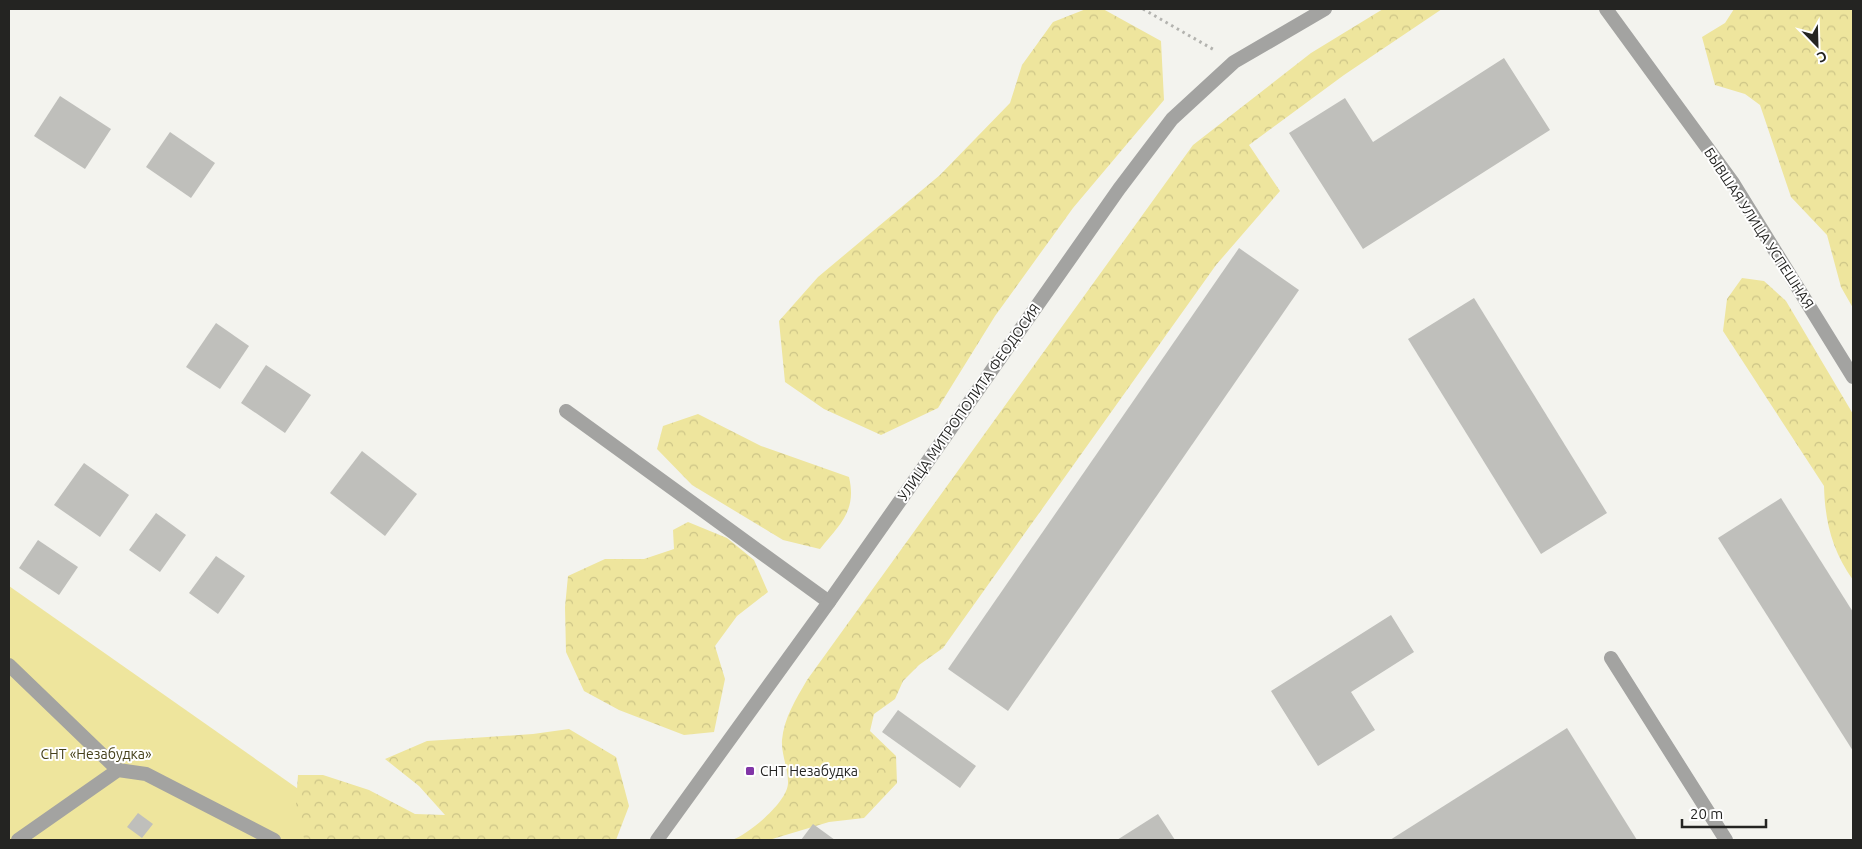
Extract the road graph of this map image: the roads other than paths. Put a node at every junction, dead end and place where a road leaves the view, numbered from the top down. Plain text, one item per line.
1 (1325, 9) edge
2 (1606, 9) edge
3 (1853, 377) edge
4 (566, 411) dead end
5 (829, 602) junction
6 (1610, 658) dead end
7 (9, 666) edge
8 (118, 770) junction
9 (18, 840) edge
10 (274, 840) edge
11 (657, 840) edge
12 (1726, 840) edge

1 - 5 street, УЛИЦА МИТРОПОЛИТА ФЕОДОСИЯ
2 - 3 street, БЫВШАЯ УЛИЦА УСПЕШНАЯ
4 - 5 street
5 - 11 street, УЛИЦА МИТРОПОЛИТА ФЕОДОСИЯ
6 - 12 street
7 - 8 street
8 - 9 street
8 - 10 street

